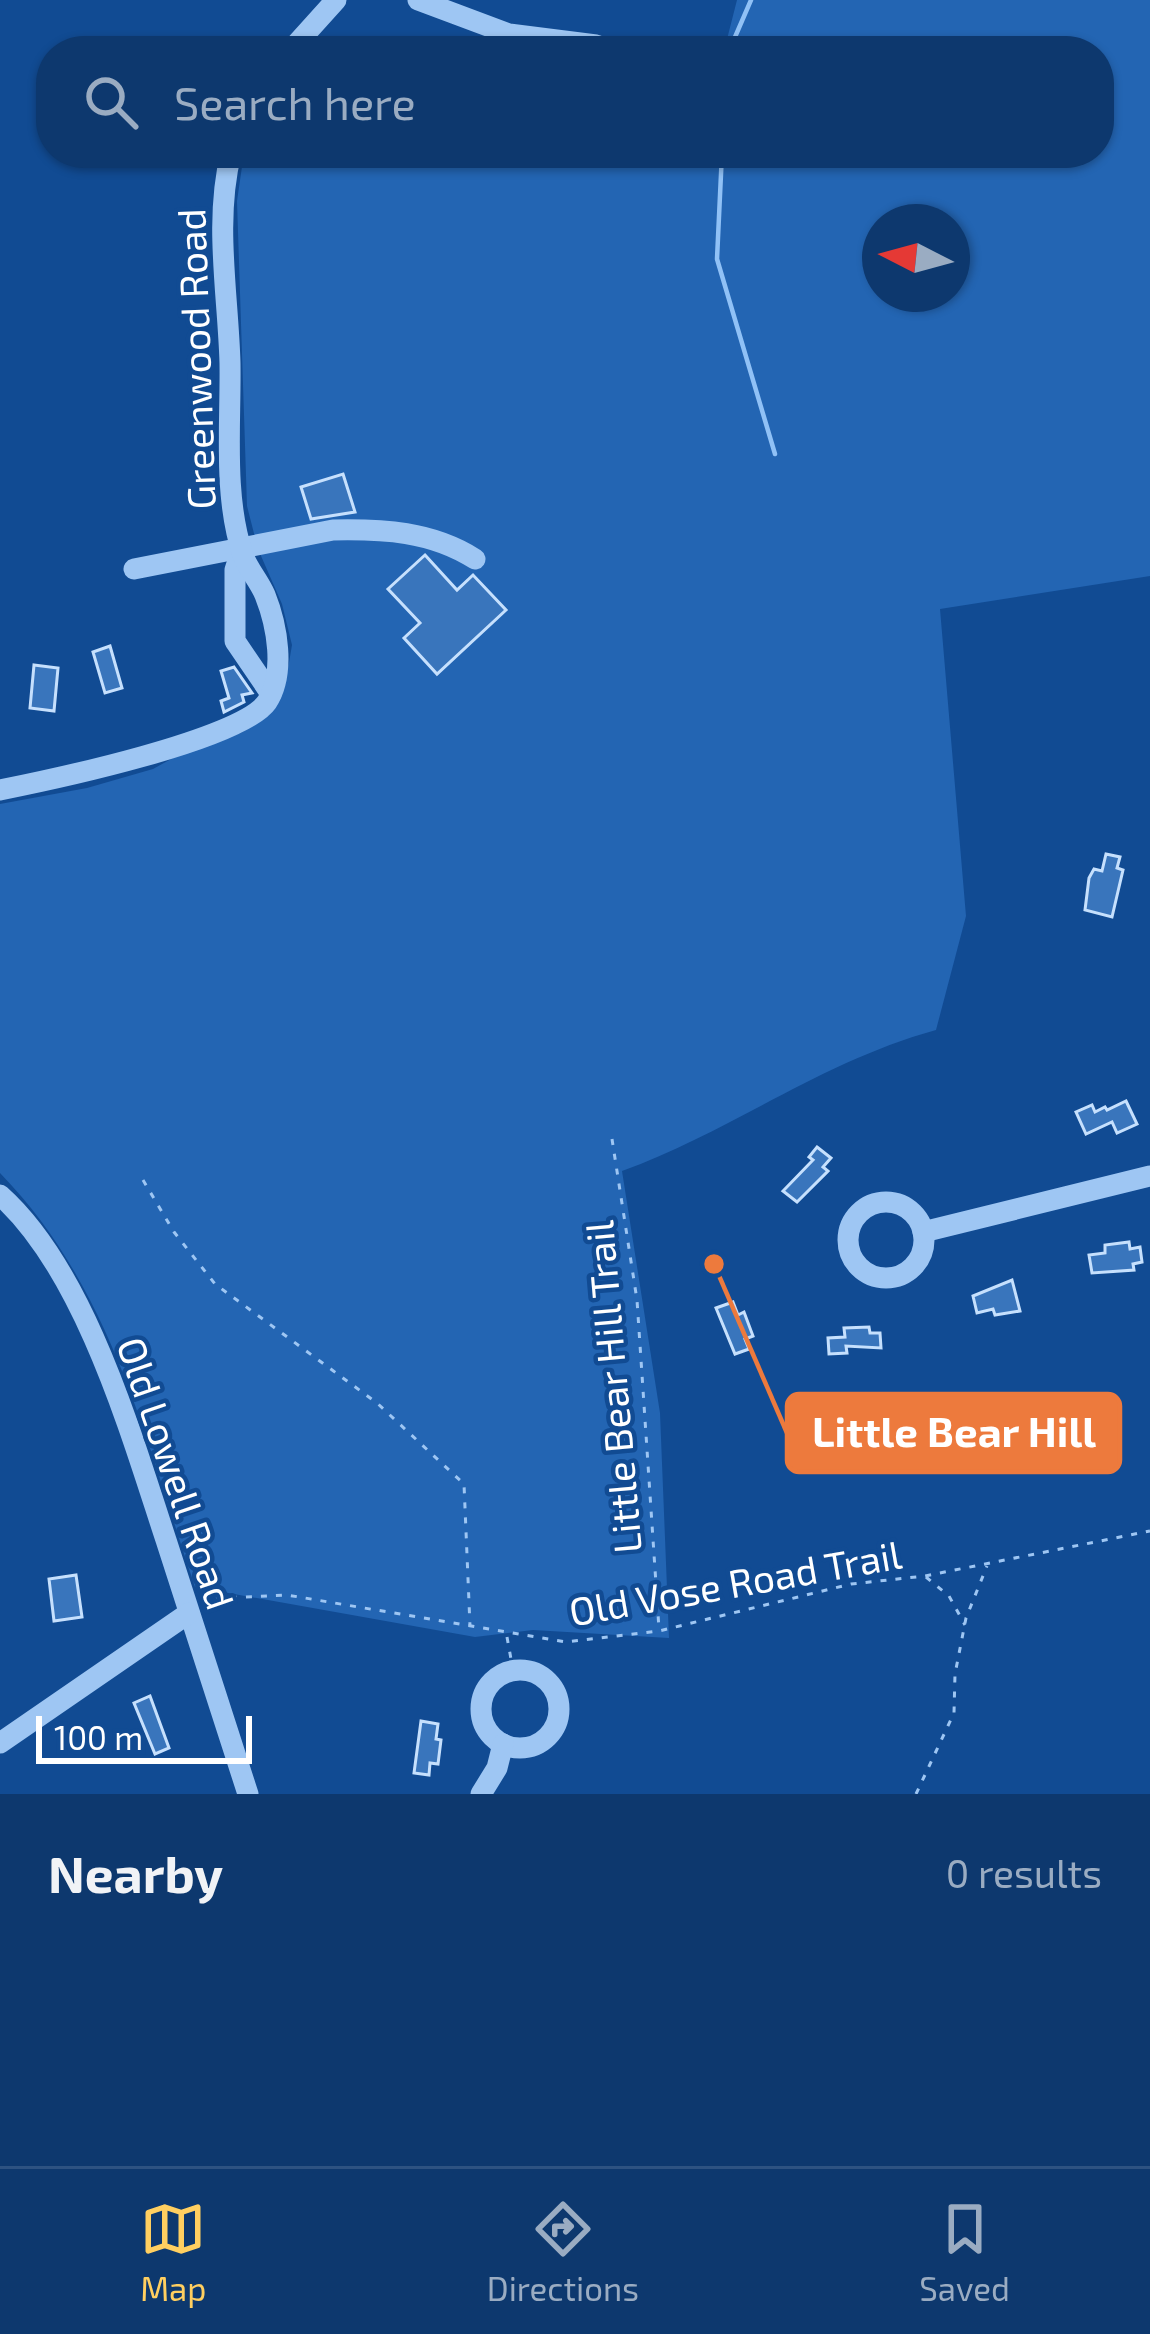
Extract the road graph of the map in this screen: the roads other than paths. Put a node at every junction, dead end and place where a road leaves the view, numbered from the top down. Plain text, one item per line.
1 (335, 0) edge
2 (418, 0) edge
3 (303, 36) edge
4 (524, 36) edge
5 (229, 168) edge
6 (242, 548) junction
7 (475, 560) dead end
8 (134, 569) dead end
9 (271, 694) junction
10 (0, 790) edge
11 (1150, 1176) edge
12 (0, 1196) edge
13 (923, 1232) dead end
14 (187, 1606) junction
15 (0, 1743) edge
16 (503, 1744) junction
17 (248, 1794) edge
18 (481, 1794) edge

1 - 3 street
2 - 4 street
5 - 6 street, Greenwood Road
6 - 7 street
6 - 8 street
6 - 9 street, Greenwood Road
6 - 9 street
9 - 10 street
11 - 13 street
12 - 14 street, Old Lowell Road
14 - 15 street
14 - 17 street, Old Lowell Road
16 - 16 street
16 - 18 street

